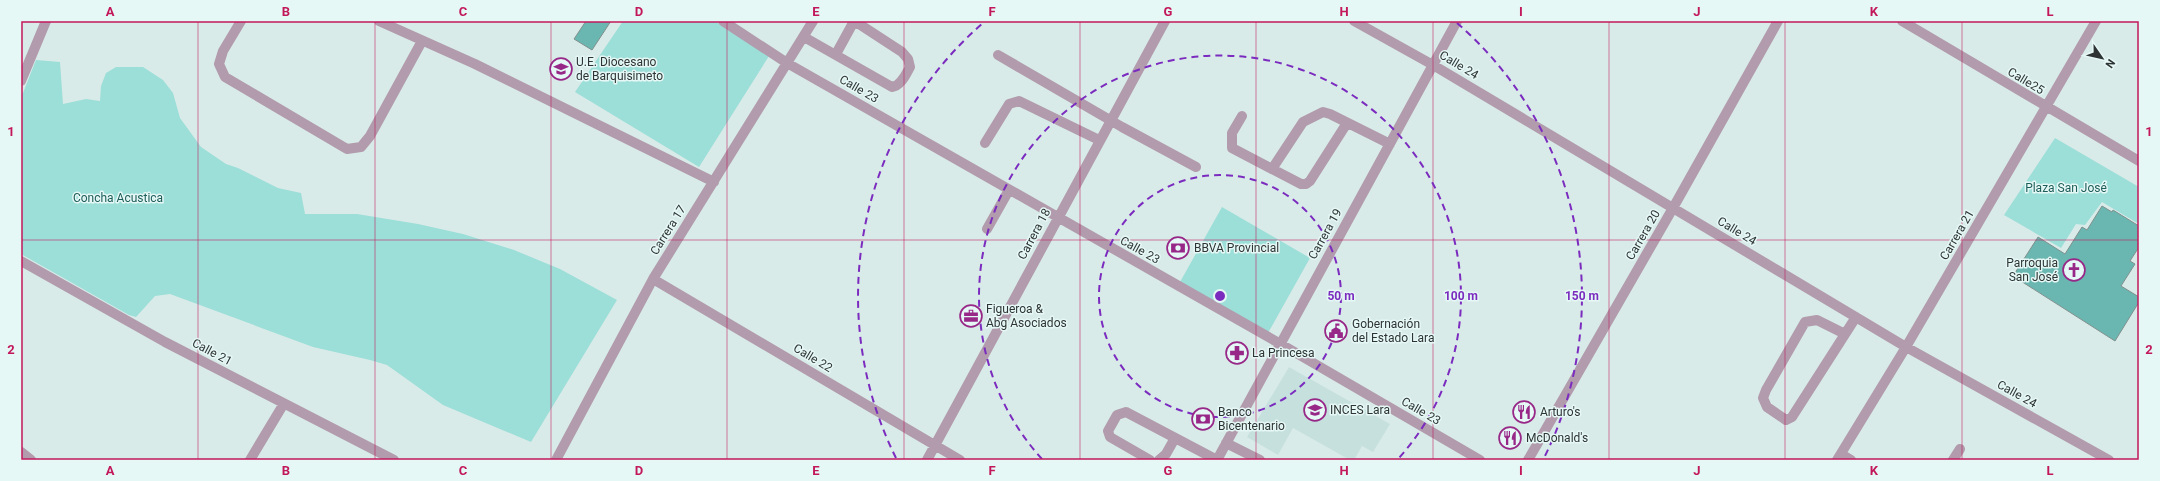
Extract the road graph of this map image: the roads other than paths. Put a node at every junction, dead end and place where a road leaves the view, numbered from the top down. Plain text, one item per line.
1 (46, 21) edge
2 (242, 21) edge
3 (379, 21) edge
4 (724, 21) edge
5 (813, 21) edge
6 (1165, 21) edge
7 (1354, 21) edge
8 (1457, 21) edge
9 (1778, 21) edge
10 (1902, 21) edge
11 (2096, 21) edge
12 (804, 37) junction
13 (422, 40) junction
14 (836, 54) junction
15 (998, 56) dead end
16 (787, 63) junction
17 (1433, 64) junction
18 (21, 81) edge
19 (2046, 108) junction
20 (1242, 116) dead end
21 (1111, 120) junction
22 (1347, 123) junction
23 (1099, 140) junction
24 (985, 144) dead end
25 (1390, 144) junction
26 (2139, 161) edge
27 (1196, 167) dead end
28 (1272, 169) junction
29 (714, 182) junction
30 (1009, 190) junction
31 (1673, 208) junction
32 (1057, 218) junction
33 (987, 228) dead end
34 (21, 261) edge
35 (653, 279) junction
36 (1856, 317) junction
37 (1845, 334) junction
38 (1279, 343) junction
39 (1906, 348) junction
40 (283, 404) junction
41 (1175, 438) junction
42 (1226, 443) junction
43 (935, 445) junction
44 (1960, 450) dead end
45 (21, 452) edge
46 (1839, 457) edge
47 (31, 460) edge
48 (250, 460) edge
49 (394, 460) edge
50 (556, 460) edge
51 (927, 460) edge
52 (960, 460) edge
53 (1150, 460) edge
54 (1160, 460) edge
55 (1217, 460) edge
56 (1260, 460) edge
57 (1480, 460) edge
58 (1528, 460) edge
59 (1851, 460) edge
60 (1953, 460) edge
61 (2109, 460) edge

1 - 18 street
2 - 13 street
3 - 13 street
4 - 16 street, Calle 23
5 - 12 street, Carrera 17
6 - 21 street, Carrera 18
7 - 17 street, Calle 24
8 - 17 street, Carrera 19
9 - 31 street, Carrera 20
10 - 19 street, Calle25
11 - 19 street, Carrera 21
12 - 14 street
12 - 16 street, Carrera 17
13 - 29 street
14 - 14 street
15 - 21 street
16 - 29 street, Carrera 17
16 - 30 street, Calle 23
17 - 25 street, Carrera 19
17 - 31 street, Calle 24
19 - 26 street, Calle25
19 - 39 street, Carrera 21
20 - 28 street
21 - 23 street, Carrera 18
21 - 27 street
22 - 25 street
22 - 28 street
22 - 28 street
23 - 24 street
23 - 32 street, Carrera 18
25 - 38 street, Carrera 19
29 - 35 street, Carrera 17
30 - 32 street, Calle 23
30 - 33 street
31 - 36 street, Calle 24
31 - 58 street, Carrera 20
32 - 38 street, Calle 23
32 - 43 street, Carrera 18
34 - 40 street, Calle 21
35 - 43 street, Calle 22
35 - 50 street, Carrera 17
36 - 37 street
36 - 39 street, Calle 24
37 - 37 street
38 - 42 street, Carrera 19
38 - 57 street, Calle 23
39 - 46 street, Carrera 21
39 - 61 street, Calle 24
40 - 48 street
40 - 49 street, Calle 21
41 - 53 street
41 - 54 street
41 - 55 street
42 - 55 street, Carrera 19
42 - 56 street
43 - 51 street, Carrera 18
43 - 52 street, Calle 22
44 - 60 street
45 - 47 street
46 - 59 street

